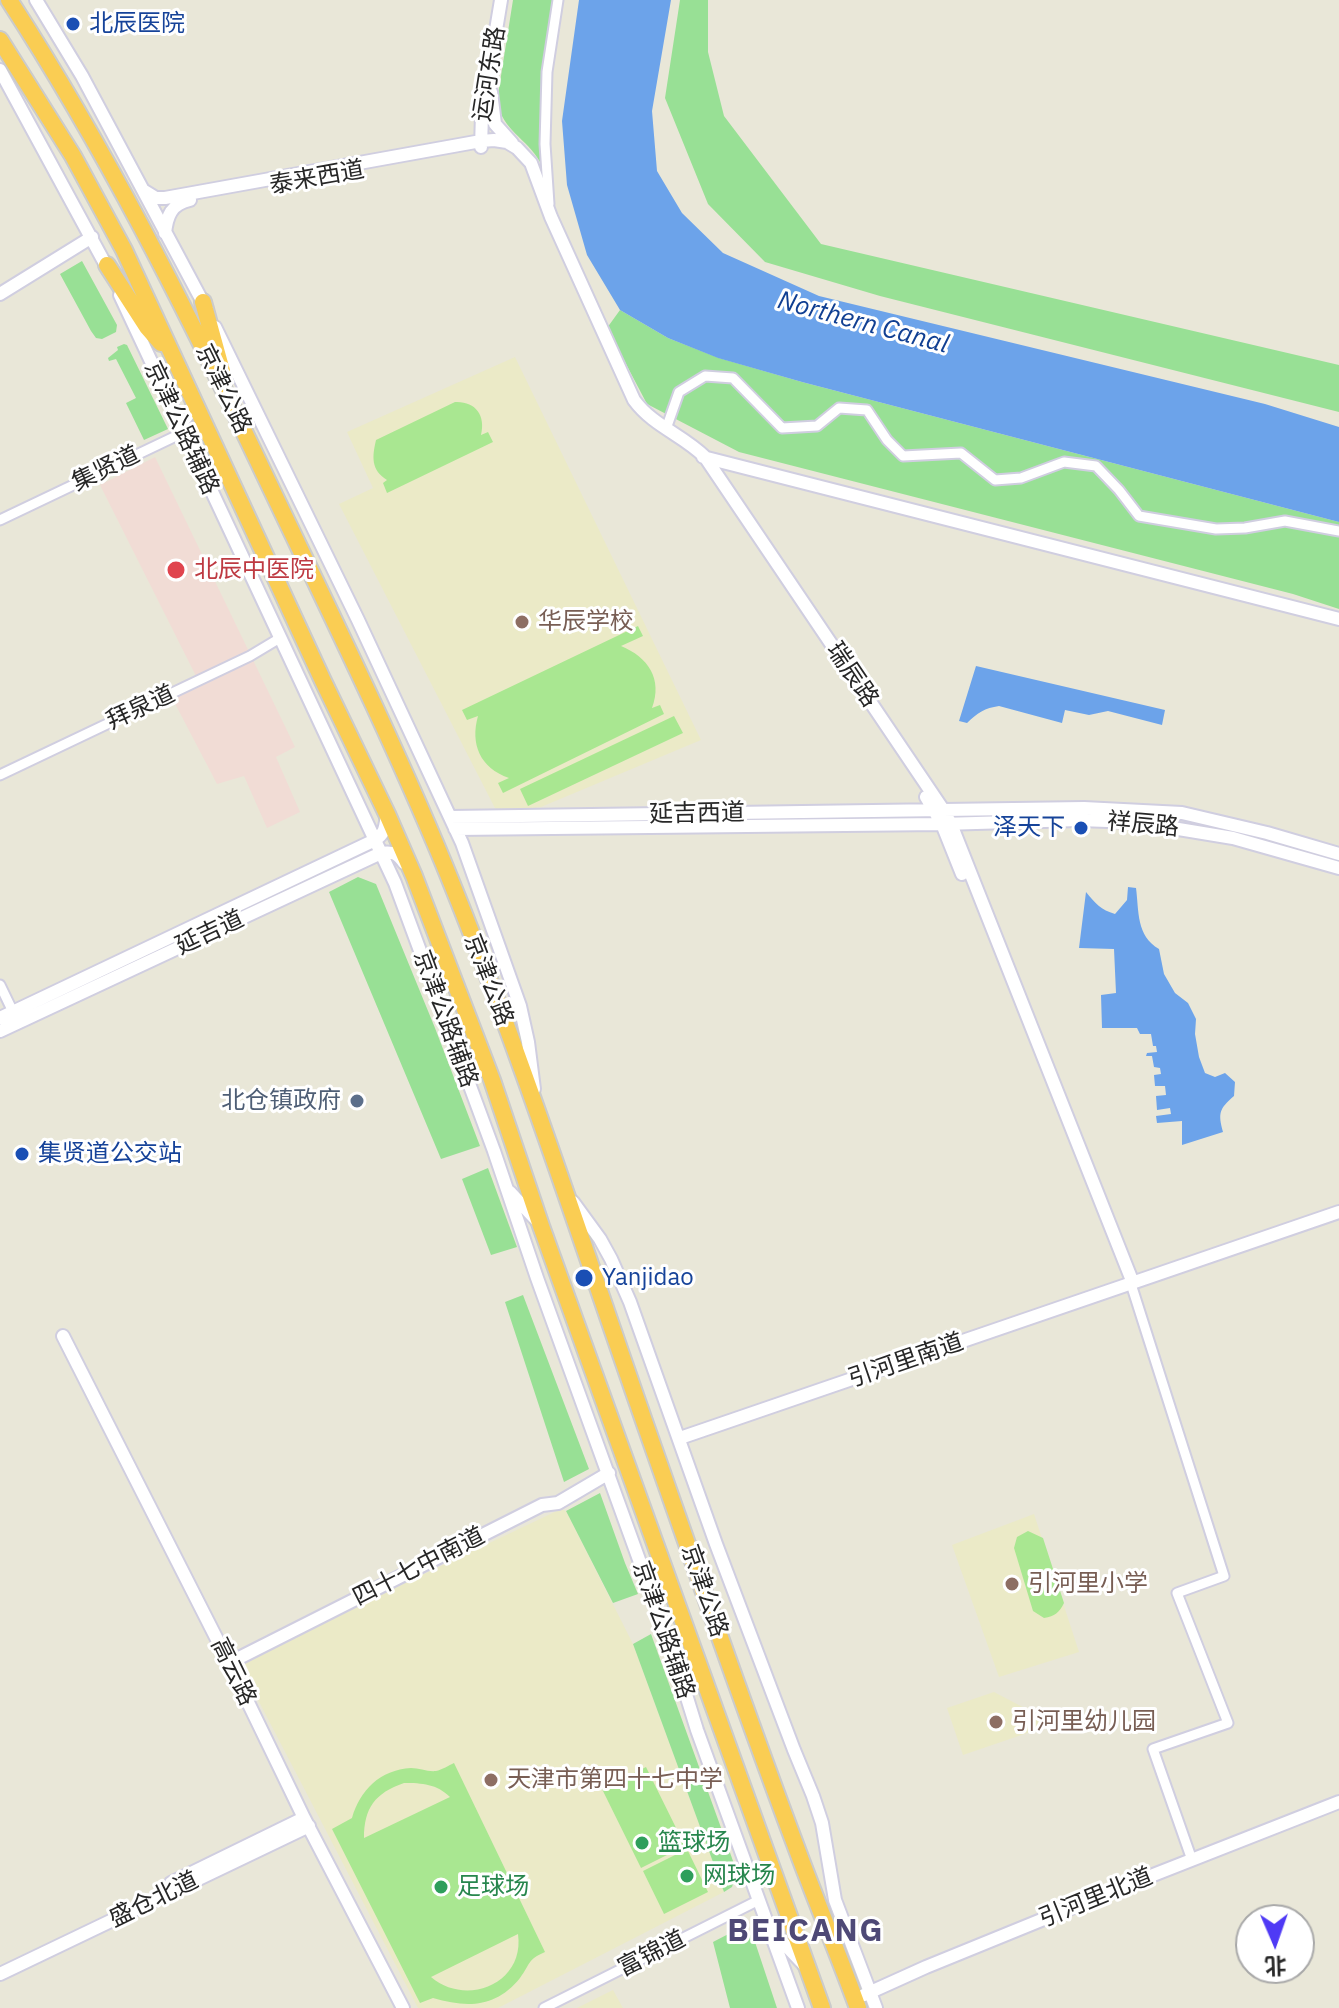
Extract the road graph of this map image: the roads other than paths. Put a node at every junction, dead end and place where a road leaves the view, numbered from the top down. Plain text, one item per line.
1 (9, 0) edge
2 (36, 0) edge
3 (504, 0) edge
4 (558, 0) edge
5 (0, 40) edge
6 (0, 70) edge
7 (491, 92) junction
8 (487, 141) junction
9 (511, 149) junction
10 (143, 190) junction
11 (551, 217) junction
12 (165, 233) junction
13 (552, 233) junction
14 (92, 237) junction
15 (107, 265) junction
16 (0, 294) edge
17 (203, 302) junction
18 (177, 365) junction
19 (192, 397) junction
20 (231, 403) junction
21 (666, 429) junction
22 (183, 430) junction
23 (213, 441) junction
24 (700, 456) junction
25 (0, 517) edge
26 (1339, 531) edge
27 (1339, 619) edge
28 (280, 638) junction
29 (0, 775) edge
30 (927, 792) junction
31 (387, 814) junction
32 (943, 817) junction
33 (973, 817) junction
34 (453, 823) junction
35 (375, 840) junction
36 (381, 853) junction
37 (1339, 854) edge
38 (1339, 868) edge
39 (414, 876) junction
40 (0, 985) edge
41 (16, 1017) junction
42 (0, 1018) edge
43 (0, 1031) edge
44 (540, 1120) junction
45 (507, 1189) junction
46 (567, 1195) junction
47 (1338, 1214) edge
48 (541, 1226) junction
49 (1131, 1284) junction
50 (63, 1336) dead end
51 (680, 1438) junction
52 (609, 1473) junction
53 (229, 1663) junction
54 (1339, 1802) edge
55 (306, 1822) junction
56 (1192, 1860) junction
57 (759, 1900) junction
58 (769, 1927) junction
59 (0, 1966) edge
60 (807, 1969) junction
61 (0, 1974) edge
62 (861, 2000) edge
63 (403, 2008) edge
64 (544, 2008) edge
65 (798, 2008) edge
66 (822, 2008) edge
67 (876, 2008) edge

1 - 20 highway, 京津公路
2 - 10 street
3 - 7 street
3 - 8 street, 运河东路
4 - 11 street
5 - 18 highway, 京津公路
6 - 14 street, 京津公路辅路
7 - 8 street
7 - 9 street
8 - 9 street
8 - 10 street, 泰来西道
8 - 12 street, 泰来西道
9 - 11 street, 瑞辰路
9 - 13 street, 瑞辰路
10 - 12 street
11 - 13 street
11 - 21 street, 瑞辰路
12 - 17 street
13 - 24 street, 瑞辰路
14 - 15 street, 京津公路辅路
14 - 16 street
15 - 18 highway
15 - 22 street, 京津公路辅路
17 - 20 highway
17 - 34 street
18 - 19 highway, 京津公路
19 - 22 street
19 - 23 highway, 京津公路
20 - 44 highway, 京津公路
21 - 24 street, 瑞辰路
21 - 26 street
22 - 23 street
22 - 25 street, 集贤道
22 - 28 street, 京津公路辅路
23 - 31 highway, 京津公路
24 - 27 street
24 - 30 street, 瑞辰路
28 - 29 street, 拜泉道
28 - 35 street, 京津公路辅路
30 - 32 street, 瑞辰路
30 - 33 street
31 - 35 street
31 - 39 highway, 京津公路
32 - 33 street, 祥辰路
32 - 34 street, 延吉西道
32 - 49 street, 瑞辰路
33 - 37 street, 祥辰路
33 - 38 street, 祥辰路
34 - 44 street
35 - 36 street, 京津公路辅路
35 - 41 street, 延吉道
36 - 39 street
36 - 41 street, 延吉道
36 - 45 street, 京津公路辅路
39 - 48 highway, 京津公路
40 - 41 street
41 - 42 street, 延吉道
41 - 43 street, 延吉道
44 - 46 highway, 京津公路
45 - 48 street
45 - 52 street, 京津公路辅路
46 - 51 street
46 - 62 highway, 京津公路
47 - 49 street, 引河里南道
48 - 60 highway, 京津公路
49 - 51 street, 引河里南道
49 - 56 street
50 - 53 street, 高云路
51 - 62 street
52 - 53 street, 四十七中南道
52 - 57 street, 京津公路辅路
53 - 55 street, 高云路
54 - 56 street, 引河里北道
55 - 59 street, 盛仓北道
55 - 61 street, 盛仓北道
55 - 63 street, 高云路
56 - 62 street, 引河里北道
57 - 58 street, 京津公路辅路
57 - 64 street, 富锦道
58 - 60 street
58 - 65 street, 京津公路辅路
60 - 66 highway, 京津公路
62 - 67 street

